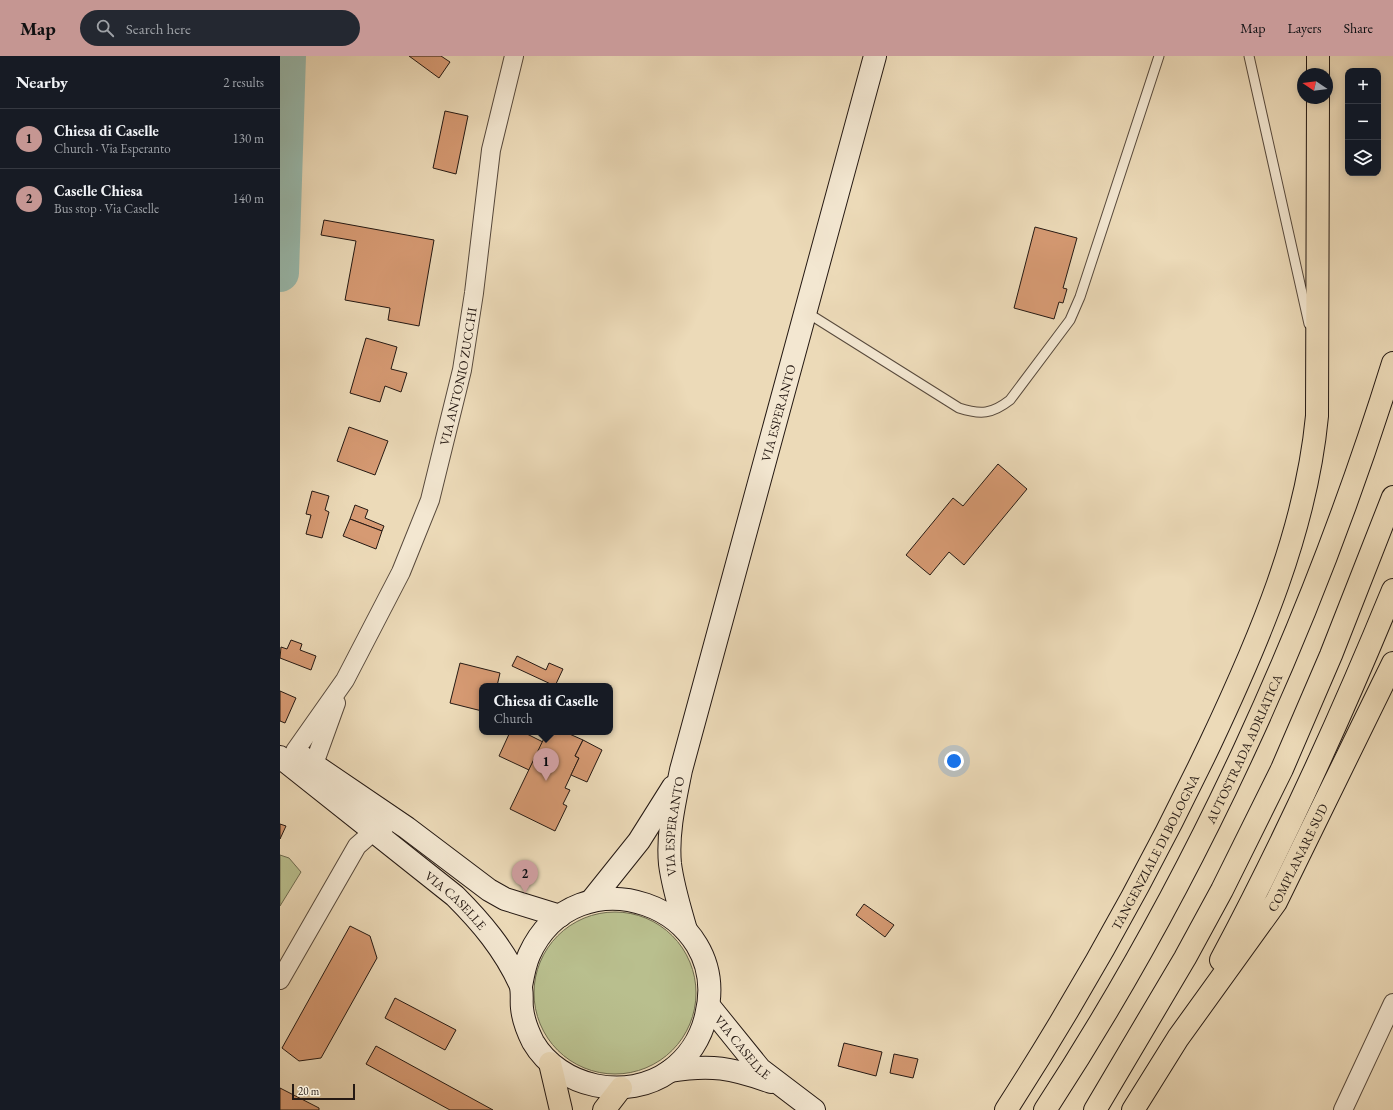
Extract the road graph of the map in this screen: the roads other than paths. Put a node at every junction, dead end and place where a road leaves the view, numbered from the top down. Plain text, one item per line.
1 (514, 56) edge
2 (875, 56) edge
3 (1159, 56) edge
4 (1249, 56) edge
5 (1318, 56) edge
6 (1318, 68) edge
7 (1318, 104) edge
8 (806, 312) junction
9 (1317, 361) junction
10 (1393, 363) edge
11 (1393, 497) edge
12 (1393, 590) edge
13 (1393, 663) edge
14 (345, 680) junction
15 (285, 752) edge
16 (314, 764) junction
17 (681, 770) junction
18 (407, 828) junction
19 (374, 830) junction
20 (591, 901) junction
21 (560, 916) junction
22 (686, 930) junction
23 (280, 980) edge
24 (521, 986) junction
25 (1393, 1003) edge
26 (709, 1006) junction
27 (1178, 1038) junction
28 (550, 1063) junction
29 (670, 1071) junction
30 (779, 1084) junction
31 (620, 1088) junction
32 (561, 1110) edge
33 (604, 1110) edge
34 (814, 1110) edge
35 (1006, 1110) edge
36 (1045, 1110) edge
37 (1095, 1110) edge
38 (1133, 1110) edge
39 (1342, 1110) edge

1 - 14 street, VIA ANTONIO ZUCCHI
2 - 8 main road, VIA ESPERANTO
3 - 8 lane
4 - 9 lane
5 - 6 highway
7 - 9 highway, TANGENZIALE DI BOLOGNA
8 - 17 main road, VIA ESPERANTO
9 - 35 highway, TANGENZIALE DI BOLOGNA
10 - 36 highway, AUTOSTRADA ADRIATICA
11 - 37 highway
12 - 27 highway
13 - 27 highway, COMPLANARE SUD
14 - 15 street, VIA ANTONIO ZUCCHI
14 - 16 street, VIA ANTONIO ZUCCHI
15 - 16 main road, VIA CASELLE
15 - 19 main road, VIA CASELLE
16 - 18 main road, VIA CASELLE
17 - 20 main road, VIA ESPERANTO
17 - 22 main road, VIA ESPERANTO
18 - 19 street, VIA CASELLE
18 - 21 main road, VIA CASELLE
19 - 23 street
19 - 24 main road, VIA CASELLE
20 - 21 main road
20 - 22 main road
21 - 24 main road
22 - 26 main road
24 - 28 main road
25 - 39 street
26 - 29 main road
26 - 30 main road, VIA CASELLE
27 - 38 highway
28 - 31 main road
28 - 32 highway
29 - 30 main road, VIA CASELLE
29 - 31 main road
30 - 34 main road, VIA CASELLE
31 - 33 highway

